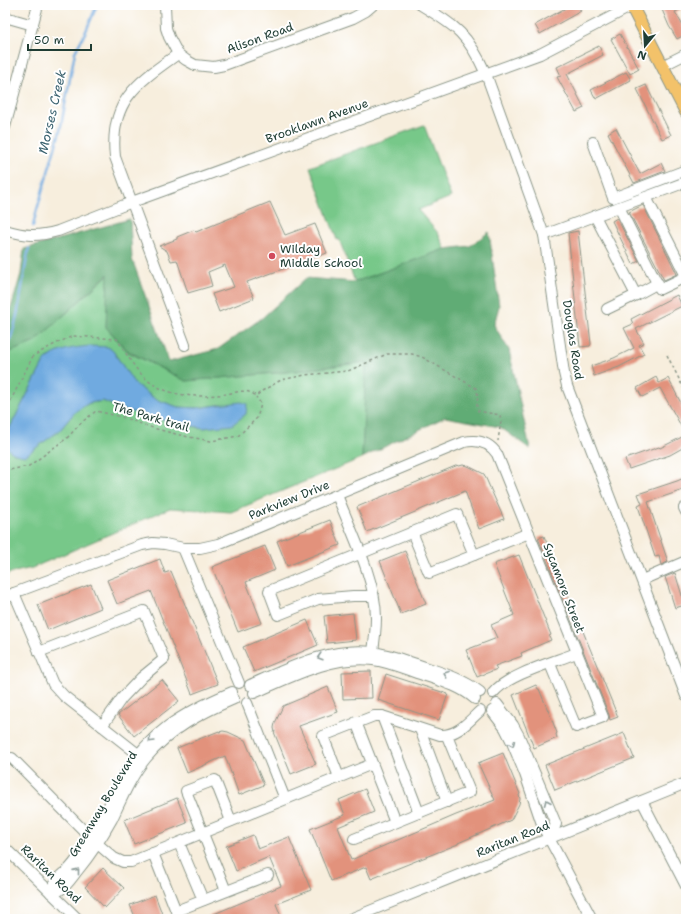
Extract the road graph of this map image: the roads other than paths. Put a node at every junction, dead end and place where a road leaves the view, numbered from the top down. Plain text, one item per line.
1 (38, 5) edge
2 (165, 5) edge
3 (373, 5) edge
4 (421, 5) edge
5 (631, 6) edge
6 (5, 17) edge
7 (33, 25) junction
8 (178, 54) junction
9 (686, 54) edge
10 (662, 66) junction
11 (486, 74) junction
12 (686, 112) edge
13 (5, 124) edge
14 (593, 142) dead end
15 (686, 170) edge
16 (686, 182) edge
17 (646, 197) junction
18 (132, 202) junction
19 (619, 207) junction
20 (595, 216) junction
21 (5, 230) edge
22 (544, 234) junction
23 (658, 283) junction
24 (636, 294) junction
25 (607, 309) dead end
26 (185, 345) dead end
27 (337, 495) junction
28 (412, 532) junction
29 (529, 533) junction
30 (183, 548) junction
31 (360, 553) junction
32 (474, 555) junction
33 (686, 561) edge
34 (642, 580) junction
35 (14, 593) junction
36 (373, 596) junction
37 (5, 599) edge
38 (39, 652) junction
39 (576, 653) junction
40 (373, 656) junction
41 (550, 664) junction
42 (239, 683) junction
43 (252, 689) junction
44 (493, 693) junction
45 (233, 696) junction
46 (478, 696) junction
47 (686, 696) edge
48 (247, 703) junction
49 (494, 708) junction
50 (480, 711) junction
51 (382, 716) junction
52 (356, 722) junction
53 (102, 726) junction
54 (420, 729) junction
55 (447, 736) junction
56 (142, 757) junction
57 (12, 758) dead end
58 (372, 764) junction
59 (339, 777) junction
60 (686, 783) edge
61 (540, 788) junction
62 (530, 792) junction
63 (285, 799) junction
64 (642, 801) junction
65 (447, 802) junction
66 (419, 813) junction
67 (231, 822) junction
68 (395, 822) junction
69 (203, 833) junction
70 (550, 838) junction
71 (354, 839) dead end
72 (95, 841) junction
73 (179, 843) junction
74 (5, 848) edge
75 (153, 853) junction
76 (268, 875) dead end
77 (686, 886) edge
78 (226, 891) junction
79 (51, 893) junction
80 (203, 900) junction
81 (78, 919) edge
82 (350, 919) edge
83 (592, 919) edge

1 - 7 street
2 - 8 street
3 - 8 street, Alison Road
4 - 11 street, Douglas Road
5 - 10 main road
5 - 11 street, Brooklawn Avenue
6 - 7 street
7 - 13 street
8 - 18 street
9 - 10 street
10 - 12 main road
11 - 18 street, Brooklawn Avenue
11 - 22 street, Douglas Road
14 - 15 street
16 - 17 street
17 - 19 street
17 - 23 street
18 - 21 street, Brooklawn Avenue
18 - 26 street
19 - 20 street
19 - 23 street
20 - 22 street
20 - 24 street
22 - 34 street, Douglas Road
23 - 24 street
24 - 25 street
27 - 29 street, Parkview Drive
27 - 30 street, Parkview Drive
27 - 31 street
28 - 31 street
28 - 32 street
28 - 32 street
29 - 32 street
29 - 39 street, Sycamore Street
30 - 35 street, Parkview Drive
30 - 42 street
31 - 36 street
31 - 36 street
33 - 34 street
34 - 47 street, Douglas Road
35 - 37 street, Parkview Drive
35 - 38 street
36 - 40 street
38 - 53 street
38 - 53 street
39 - 41 street
39 - 41 street, Sycamore Street
40 - 43 street
40 - 46 street
41 - 44 street
42 - 43 street
42 - 45 street
43 - 48 street
44 - 46 street
44 - 49 street
45 - 48 street
45 - 56 street, Greenway Boulevard
46 - 50 street
48 - 63 street
49 - 50 street
49 - 61 street
49 -> 62 street
50 - 55 street
51 - 52 street
51 - 54 street
51 - 66 street
52 - 58 street
52 - 59 street
53 - 56 street
54 - 55 street
54 - 65 street
55 - 65 street
56 - 72 street, Greenway Boulevard
57 - 72 street
58 - 59 street
58 - 68 street
59 - 63 street
60 - 64 street, Raritan Road
61 - 62 street
70 -> 61 street
62 - 70 street
63 - 67 street
64 - 70 street, Raritan Road
64 - 77 street
65 - 66 street
66 - 68 street
67 - 69 street
67 - 69 street
68 - 71 street
69 - 73 street
69 - 78 street
70 - 82 street, Raritan Road
70 - 83 street
72 - 75 street
72 - 79 street, Greenway Boulevard
73 - 75 street
73 - 80 street
74 - 79 street, Raritan Road
75 - 80 street
76 - 78 street
78 - 80 street
79 - 81 street, Raritan Road

